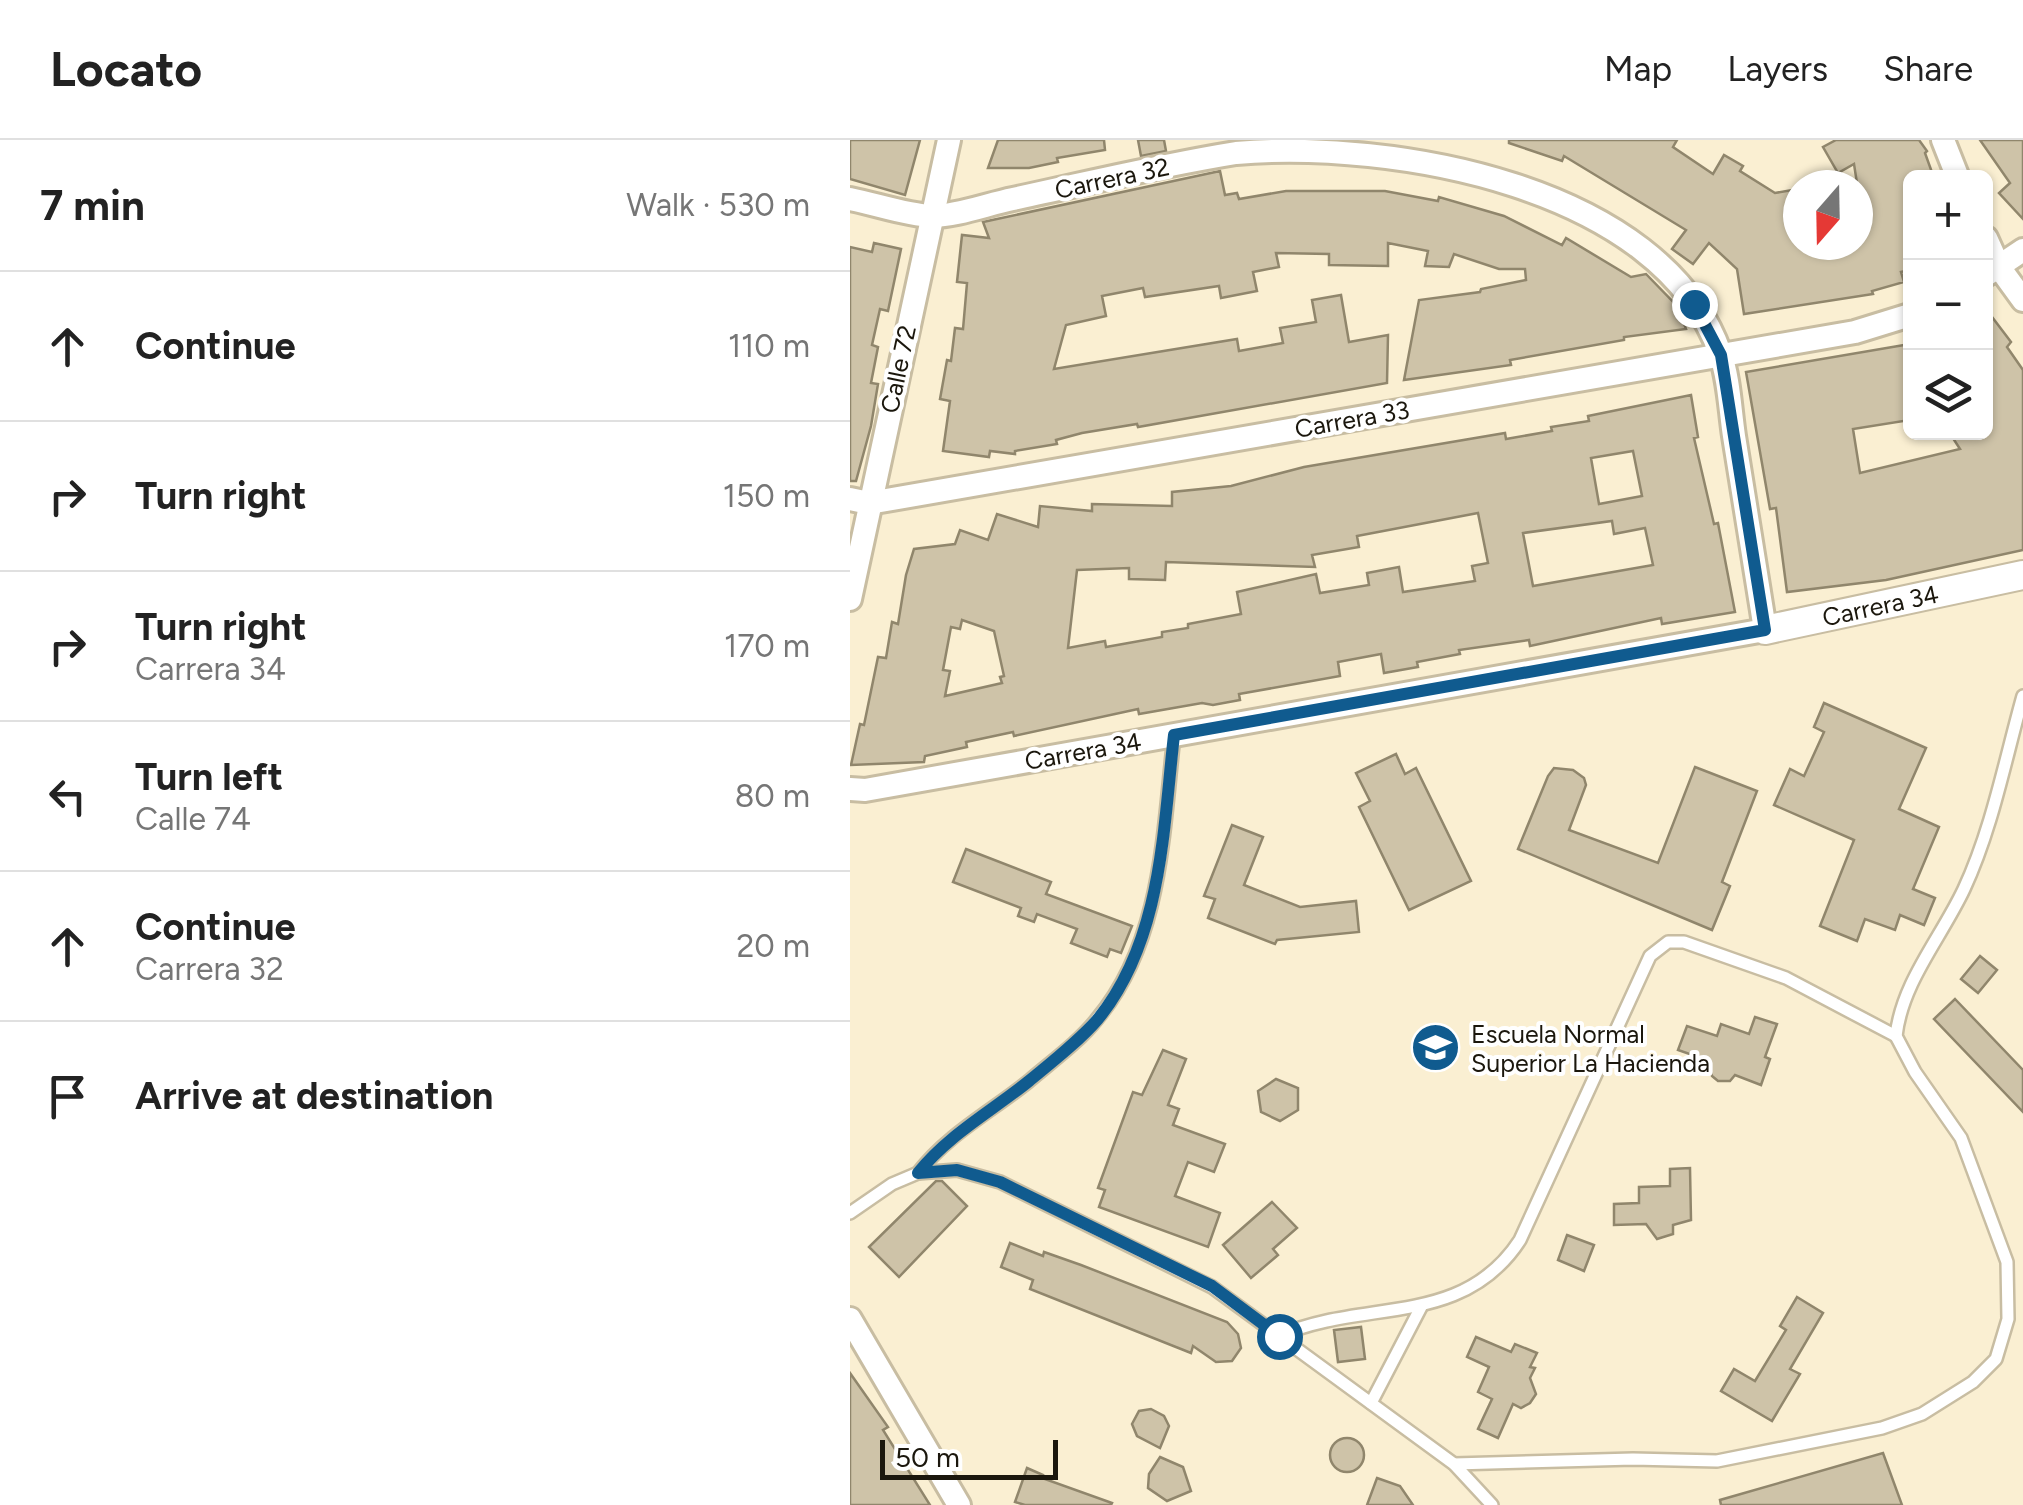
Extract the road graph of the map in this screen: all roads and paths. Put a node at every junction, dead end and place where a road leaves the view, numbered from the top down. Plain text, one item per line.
1 (948, 140) edge
2 (1943, 140) edge
3 (1240, 146) edge
4 (1955, 170) edge
5 (850, 199) edge
6 (932, 216) junction
7 (2023, 250) edge
8 (1993, 271) edge
9 (1993, 273) edge
10 (2023, 300) edge
11 (1903, 317) edge
12 (1721, 355) junction
13 (860, 501) edge
14 (2023, 575) edge
15 (850, 599) edge
16 (1765, 630) junction
17 (2023, 696) edge
18 (1174, 735) junction
19 (850, 789) edge
20 (1896, 1036) junction
21 (918, 1173) junction
22 (850, 1212) edge
23 (1421, 1306) junction
24 (850, 1320) edge
25 (1279, 1336) junction
26 (1371, 1402) junction
27 (1454, 1464) junction
28 (959, 1505) edge
29 (1492, 1505) edge

1 - 6 street, Calle 72
2 - 4 street
3 - 6 street, Carrera 32
3 - 12 street, Carrera 32
5 - 6 street, Carrera 32
6 - 13 street, Calle 72
7 - 8 street
9 - 10 street
11 - 12 street, Carrera 33
12 - 13 street, Carrera 33
12 - 16 street, Carrera 32
13 - 15 street, Calle 72
14 - 16 street, Carrera 34
16 - 18 street, Carrera 34
17 - 20 lane
18 - 19 street, Carrera 34
18 - 21 lane
20 - 23 lane
20 - 27 lane
21 - 22 lane
21 - 25 lane
23 - 25 lane
23 - 26 lane
24 - 28 street
25 - 26 lane
26 - 27 lane
27 - 29 lane

